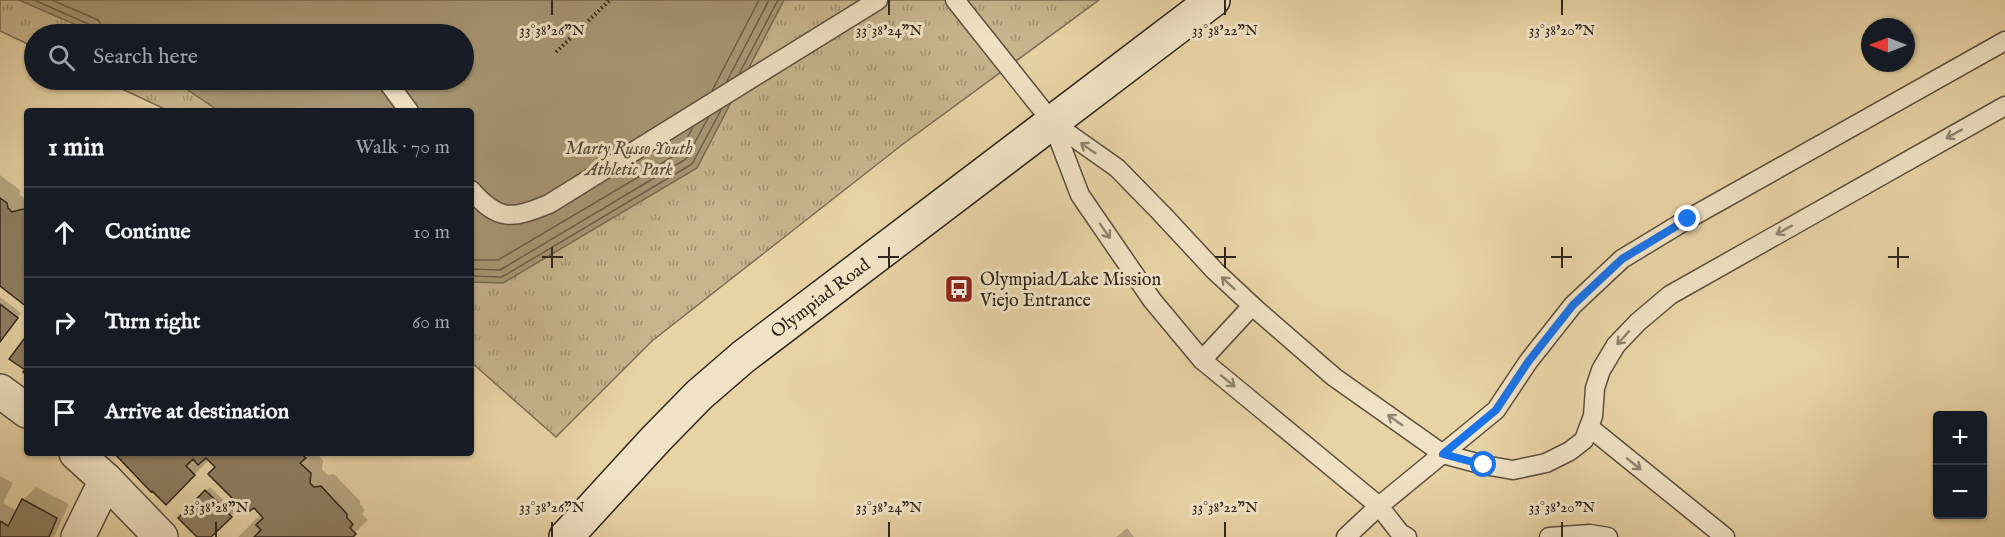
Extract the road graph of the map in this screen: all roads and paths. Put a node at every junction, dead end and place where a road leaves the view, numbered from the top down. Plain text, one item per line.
1 (610, 0) edge
2 (878, 0) edge
3 (956, 0) edge
4 (1213, 0) edge
5 (2005, 41) edge
6 (556, 52) dead end
7 (393, 90) edge
8 (2005, 106) edge
9 (407, 108) edge
10 (1052, 122) junction
11 (474, 193) edge
12 (1252, 306) junction
13 (1202, 360) junction
14 (0, 391) edge
15 (24, 409) edge
16 (1588, 427) junction
17 (1443, 454) junction
18 (79, 456) edge
19 (106, 480) junction
20 (1379, 506) junction
21 (78, 537) edge
22 (161, 537) edge
23 (566, 537) edge
24 (1346, 537) edge
25 (1407, 537) edge
26 (1549, 537) edge
27 (1608, 537) edge
28 (1725, 537) edge

1 - 6 path
2 - 11 lane
3 - 10 lane
4 - 10 main road, Olympiad Road
5 - 17 lane
7 - 9 lane
8 -> 16 lane
12 -> 10 lane
10 -> 13 lane
10 - 23 main road, Olympiad Road
12 - 13 lane
17 -> 12 lane
13 -> 20 lane
14 - 15 main road
16 - 17 lane
16 -> 28 lane
17 - 20 lane
18 - 19 main road
19 - 21 main road
19 - 22 main road
20 - 24 lane
20 - 25 lane
26 - 27 lane

